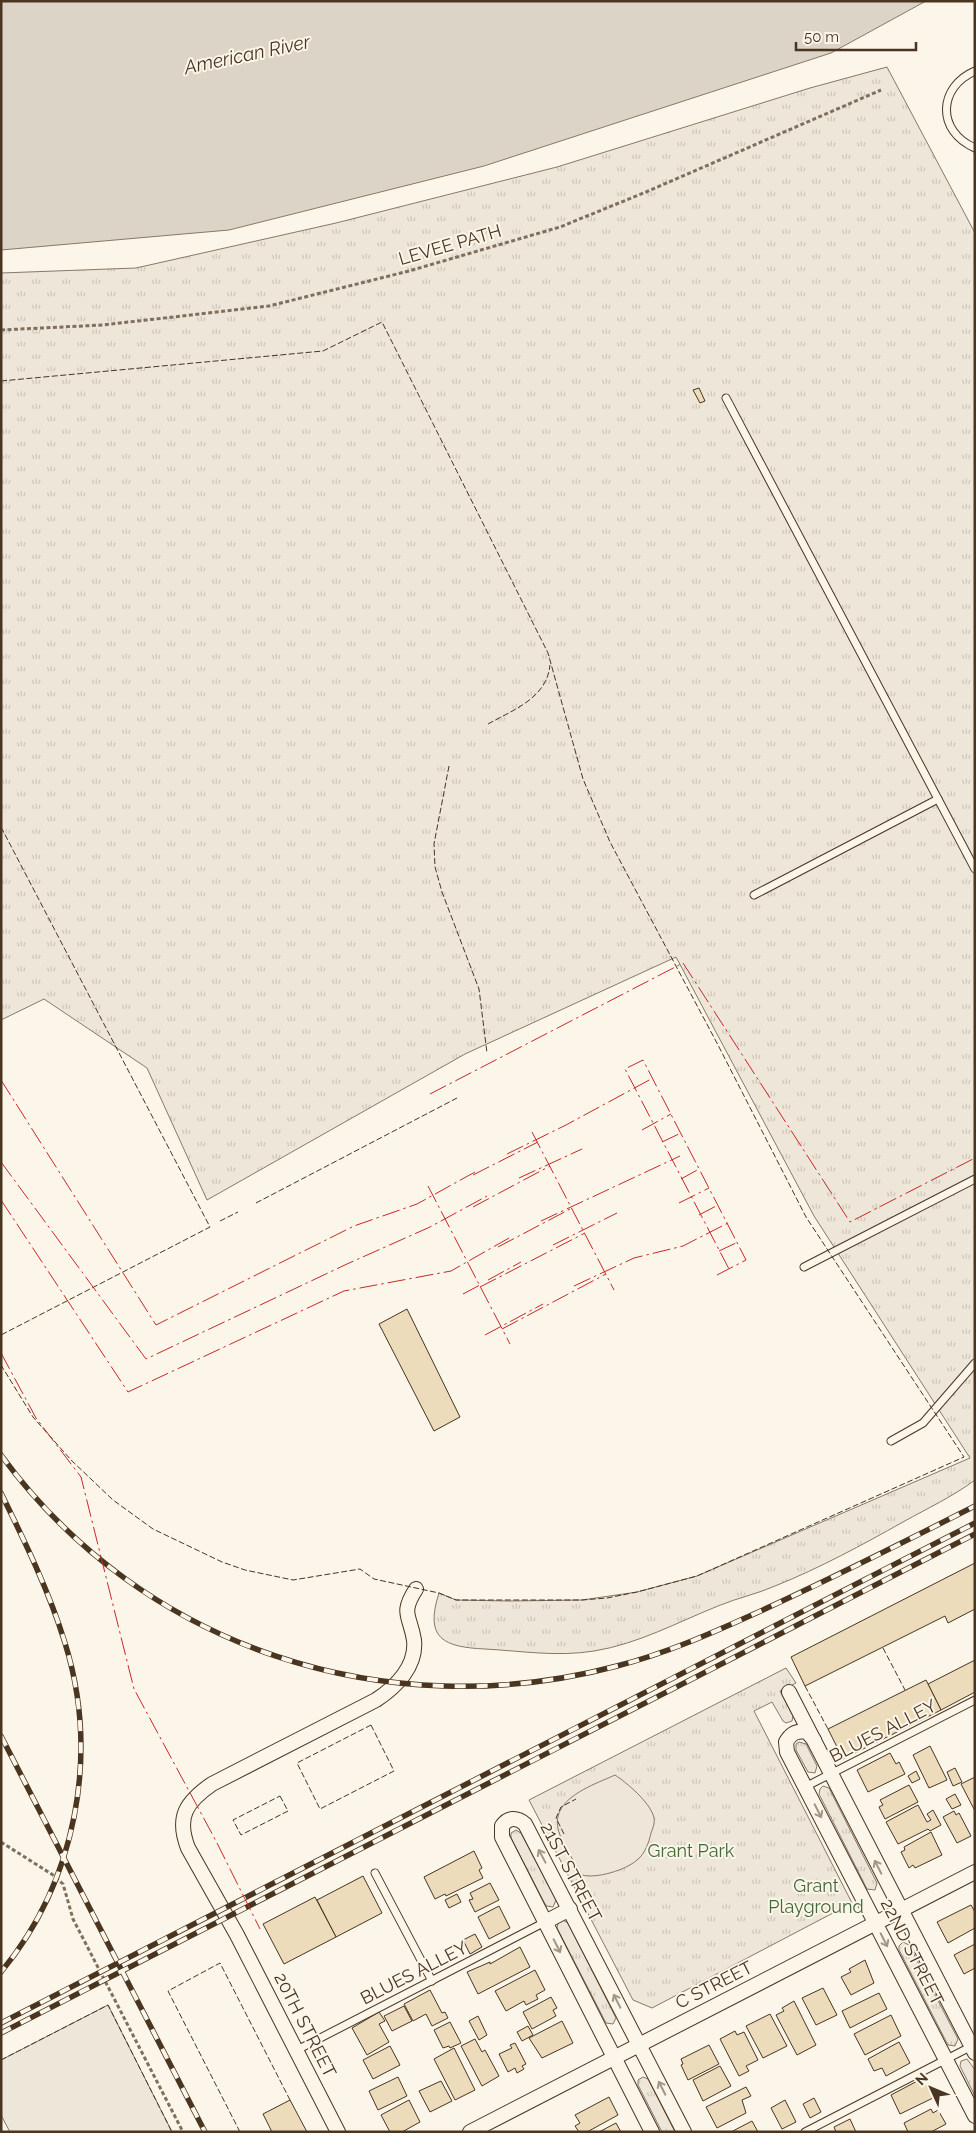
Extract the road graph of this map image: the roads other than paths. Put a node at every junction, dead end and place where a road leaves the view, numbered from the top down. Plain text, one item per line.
1 (975, 71) edge
2 (975, 148) edge
3 (726, 398) dead end
4 (938, 799) junction
5 (975, 869) edge
6 (754, 896) dead end
7 (975, 1179) edge
8 (804, 1267) dead end
9 (975, 1362) edge
10 (891, 1441) dead end
11 (416, 1588) dead end
12 (789, 1692) dead end
13 (975, 1700) edge
14 (814, 1740) junction
15 (832, 1774) junction
16 (805, 1787) junction
17 (975, 1872) edge
18 (375, 1873) dead end
19 (570, 1910) junction
20 (900, 1910) junction
21 (545, 1922) junction
22 (875, 1923) junction
23 (432, 1981) junction
24 (639, 2044) junction
25 (974, 2048) edge
26 (297, 2050) junction
27 (614, 2058) junction
28 (946, 2060) junction
29 (975, 2116) edge
30 (338, 2132) edge
31 (470, 2132) edge
32 (652, 2132) edge
33 (684, 2132) edge
34 (805, 2132) edge

1 - 2 lane
3 - 4 lane
4 - 5 lane
4 - 6 lane
7 - 8 lane
9 - 10 lane
11 - 26 street, 20TH STREET
12 - 14 street, 22ND STREET
13 - 15 lane, BLUES ALLEY
14 - 15 street, 22ND STREET
14 - 16 street, 22ND STREET
15 - 16 lane, BLUES ALLEY
20 -> 15 street, 22ND STREET
16 -> 22 street, 22ND STREET
17 - 20 street, C STREET
18 - 23 lane
19 - 21 street
19 -> 21 street, 21ST STREET
24 -> 19 street, 21ST STREET
20 - 22 street, C STREET
20 - 25 street, 22ND STREET
21 - 23 lane, BLUES ALLEY
21 -> 27 street, 21ST STREET
22 - 24 street, C STREET
22 -> 28 street, 22ND STREET
23 - 26 lane, BLUES ALLEY
24 - 27 street, C STREET
33 -> 24 street, 21ST STREET
25 - 28 lane
26 - 30 street, 20TH STREET
27 - 31 street, C STREET
27 - 32 street, 21ST STREET
28 - 29 street, 22ND STREET
28 - 34 lane

